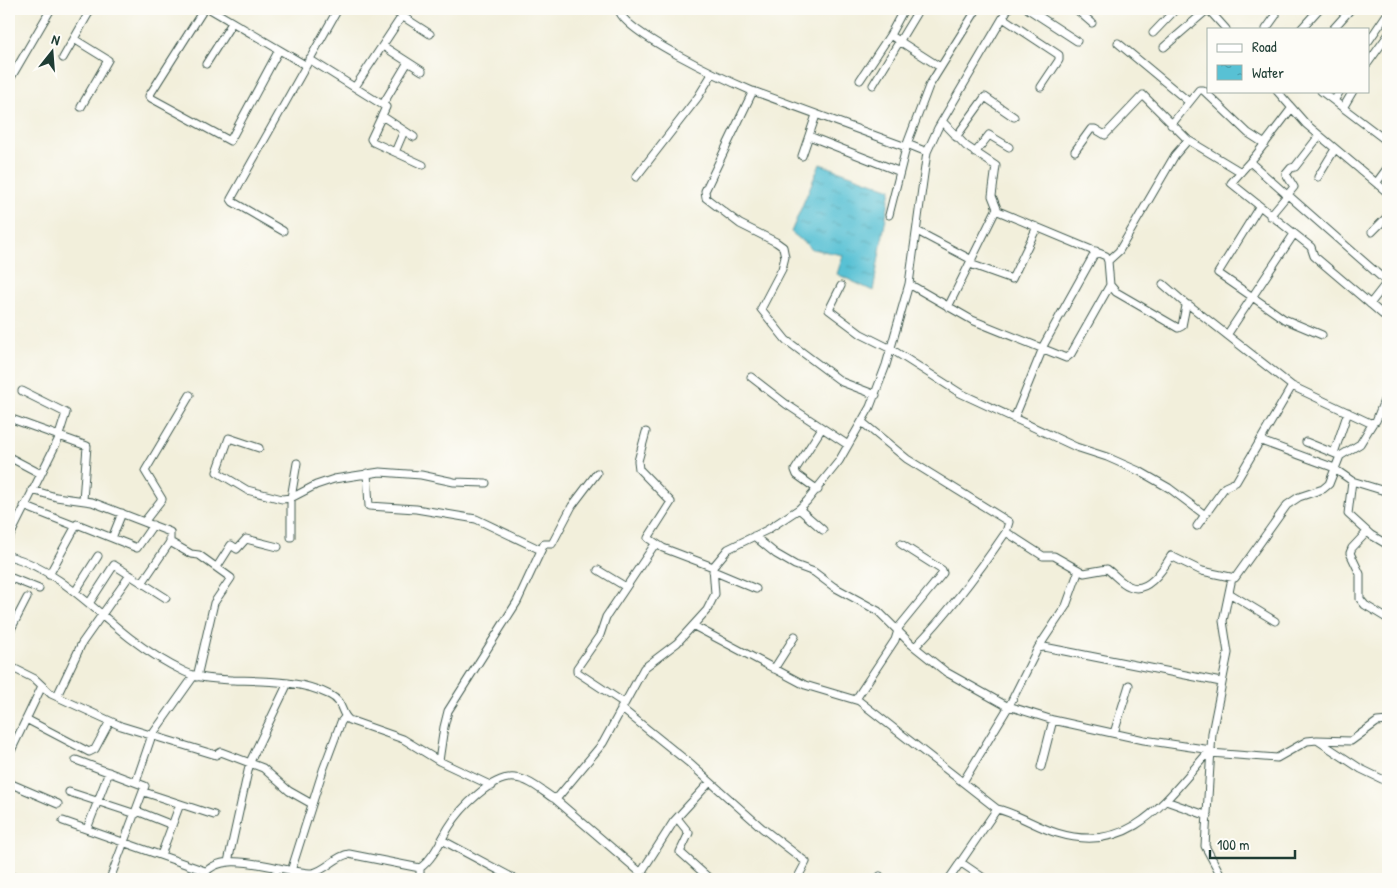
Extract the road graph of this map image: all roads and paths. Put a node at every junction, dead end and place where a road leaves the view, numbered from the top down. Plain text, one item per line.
1 (52, 9) edge
2 (91, 9) edge
3 (204, 9) edge
4 (210, 9) edge
5 (338, 9) edge
6 (391, 9) edge
7 (619, 9) edge
8 (904, 9) edge
9 (919, 9) edge
10 (977, 9) edge
11 (1008, 9) edge
12 (1028, 9) edge
13 (1076, 9) edge
14 (1176, 9) edge
15 (1208, 9) edge
16 (1271, 9) edge
17 (1319, 9) edge
18 (1351, 9) edge
19 (1387, 14) dead end
20 (402, 16) junction
21 (1003, 18) junction
22 (232, 23) junction
23 (1092, 23) dead end
24 (1225, 28) edge
25 (1267, 28) edge
26 (1302, 28) edge
27 (1334, 28) edge
28 (1153, 33) dead end
29 (430, 34) dead end
30 (1388, 34) edge
31 (890, 35) junction
32 (74, 39) junction
33 (1370, 39) edge
34 (1077, 41) dead end
35 (900, 42) junction
36 (1118, 43) dead end
37 (383, 46) junction
38 (1164, 48) dead end
39 (279, 50) junction
40 (63, 58) dead end
41 (1370, 60) edge
42 (307, 62) junction
43 (408, 62) junction
44 (206, 64) dead end
45 (940, 67) junction
46 (422, 71) dead end
47 (712, 74) junction
48 (860, 80) dead end
49 (9, 82) edge
50 (873, 85) dead end
51 (355, 87) junction
52 (1041, 87) dead end
53 (752, 92) junction
54 (1207, 92) edge
55 (1278, 92) edge
56 (1322, 92) edge
57 (1339, 92) edge
58 (1351, 92) edge
59 (1211, 93) edge
60 (1334, 101) junction
61 (1189, 102) junction
62 (383, 104) junction
63 (81, 107) dead end
64 (1343, 108) junction
65 (1291, 109) junction
66 (816, 114) junction
67 (382, 116) junction
68 (1014, 117) dead end
69 (942, 121) junction
70 (1171, 125) junction
71 (404, 131) junction
72 (809, 136) junction
73 (1319, 136) junction
74 (414, 137) dead end
75 (956, 138) junction
76 (1188, 140) junction
77 (1388, 142) edge
78 (1264, 144) junction
79 (906, 145) junction
80 (1009, 147) dead end
81 (1336, 149) junction
82 (1075, 151) dead end
83 (395, 152) junction
84 (927, 152) junction
85 (975, 153) junction
86 (802, 156) dead end
87 (1250, 162) junction
88 (423, 164) dead end
89 (1388, 167) edge
90 (898, 171) junction
91 (1241, 172) junction
92 (636, 177) dead end
93 (1318, 177) dead end
94 (1377, 182) junction
95 (1388, 193) edge
96 (1287, 195) junction
97 (1259, 207) junction
98 (996, 210) junction
99 (889, 215) dead end
100 (1270, 216) junction
101 (1388, 216) edge
102 (1037, 227) junction
103 (283, 231) dead end
104 (917, 231) junction
105 (1372, 232) dead end
106 (1294, 234) junction
107 (1096, 251) junction
108 (1108, 261) junction
109 (971, 262) junction
110 (1388, 281) edge
111 (910, 284) junction
112 (1163, 284) dead end
113 (1110, 285) junction
114 (841, 286) dead end
115 (1253, 297) junction
116 (1370, 304) junction
117 (1187, 305) junction
118 (948, 307) junction
119 (1388, 319) edge
120 (1227, 335) junction
121 (1322, 335) dead end
122 (1043, 348) junction
123 (891, 349) junction
124 (751, 377) dead end
125 (1292, 386) junction
126 (1388, 390) edge
127 (22, 391) dead end
128 (876, 395) junction
129 (190, 396) dead end
130 (1348, 412) junction
131 (9, 418) edge
132 (1014, 419) junction
133 (862, 422) junction
134 (1373, 423) junction
135 (822, 428) junction
136 (646, 432) dead end
137 (59, 435) junction
138 (1261, 441) junction
139 (1306, 442) dead end
140 (848, 446) junction
141 (259, 448) dead end
142 (1337, 455) junction
143 (9, 457) edge
144 (297, 463) dead end
145 (1335, 468) junction
146 (367, 473) junction
147 (596, 473) dead end
148 (41, 474) junction
149 (1352, 481) junction
150 (486, 482) dead end
151 (32, 490) junction
152 (818, 490) junction
153 (1388, 492) edge
154 (291, 498) junction
155 (84, 500) junction
156 (24, 506) junction
157 (799, 510) junction
158 (122, 513) junction
159 (1205, 515) junction
160 (144, 522) junction
161 (153, 525) junction
162 (75, 526) junction
163 (1197, 526) dead end
164 (823, 530) dead end
165 (1006, 532) junction
166 (1367, 532) junction
167 (754, 536) junction
168 (291, 537) dead end
169 (9, 538) edge
170 (112, 538) junction
171 (170, 542) junction
172 (655, 544) junction
173 (901, 544) dead end
174 (1388, 545) edge
175 (278, 547) dead end
176 (541, 550) junction
177 (9, 556) edge
178 (98, 556) dead end
179 (216, 567) junction
180 (713, 569) junction
181 (598, 570) dead end
182 (1079, 570) junction
183 (48, 575) junction
184 (130, 575) junction
185 (9, 577) edge
186 (1232, 578) junction
187 (142, 583) junction
188 (626, 587) junction
189 (39, 589) dead end
190 (756, 589) dead end
191 (75, 592) junction
192 (1229, 593) junction
193 (27, 598) dead end
194 (166, 598) dead end
195 (90, 602) junction
196 (102, 612) junction
197 (1388, 619) edge
198 (1275, 621) dead end
199 (694, 626) junction
200 (898, 630) junction
201 (9, 632) edge
202 (795, 636) dead end
203 (915, 647) junction
204 (1038, 648) junction
205 (9, 666) edge
206 (774, 669) junction
207 (196, 676) junction
208 (1221, 682) junction
209 (288, 683) junction
210 (1129, 685) dead end
211 (42, 686) junction
212 (57, 696) junction
213 (856, 699) junction
214 (622, 705) junction
215 (1010, 706) junction
216 (346, 717) junction
217 (26, 719) junction
218 (1054, 720) junction
219 (1388, 720) edge
220 (110, 721) junction
221 (1114, 733) junction
222 (152, 735) junction
223 (1317, 740) junction
224 (94, 749) junction
225 (1210, 751) junction
226 (9, 755) edge
227 (76, 760) dead end
228 (439, 761) junction
229 (250, 762) junction
230 (88, 765) junction
231 (1041, 767) dead end
232 (109, 772) junction
233 (136, 782) junction
234 (710, 782) junction
235 (963, 782) junction
236 (1388, 782) edge
237 (9, 783) edge
238 (492, 786) junction
239 (69, 792) dead end
240 (144, 792) junction
241 (555, 799) junction
242 (98, 801) junction
243 (1166, 801) junction
244 (58, 804) dead end
245 (180, 804) junction
246 (312, 804) junction
247 (997, 809) junction
248 (136, 813) junction
249 (214, 814) dead end
250 (1208, 816) junction
251 (677, 818) junction
252 (63, 821) dead end
253 (172, 825) junction
254 (87, 829) junction
255 (442, 840) junction
256 (125, 842) junction
257 (161, 855) junction
258 (228, 862) junction
259 (960, 862) junction
260 (277, 868) junction
261 (420, 868) junction
262 (205, 871) junction
263 (291, 871) junction
264 (639, 876) edge
265 (9, 877) edge
266 (48, 879) edge
267 (110, 879) edge
268 (201, 879) edge
269 (273, 879) edge
270 (420, 879) edge
271 (515, 879) edge
272 (648, 879) edge
273 (710, 879) edge
274 (797, 879) edge
275 (949, 879) edge
276 (985, 879) edge
277 (1223, 879) edge

1 - 49 street
2 - 32 street
3 - 39 street
4 - 22 street
5 - 42 street
6 - 20 street
7 - 47 street
8 - 31 street
9 - 35 street
10 - 45 street
11 - 21 street
12 - 34 street
13 - 23 street
14 - 28 street
15 - 24 street
15 - 38 street
16 - 25 street
17 - 26 street
18 - 27 street
19 - 33 street
20 - 29 street
20 - 37 street
21 - 52 street
21 - 69 street
22 - 39 street
22 - 44 street
30 - 41 street
31 - 35 street
31 - 48 street
32 - 40 street
32 - 63 street
35 - 45 street
35 - 50 street
36 - 61 street
37 - 43 street
37 - 51 street
39 - 42 street
42 - 51 street
42 - 103 street
43 - 46 street
43 - 62 street
45 - 79 street
47 - 53 street
47 - 92 street
51 - 62 street
53 - 66 street
53 - 128 street
54 - 61 street
55 - 65 street
56 - 60 street
57 - 60 street
58 - 64 street
59 - 78 street
60 - 64 street
61 - 70 street
62 - 67 street
64 - 77 street
65 - 73 street
65 - 78 street
66 - 72 street
66 - 79 street
67 - 71 street
67 - 83 street
68 - 75 street
69 - 75 street
69 - 84 street
70 - 76 street
70 - 82 street
71 - 74 street
71 - 83 street
72 - 86 street
72 - 90 street
73 - 81 street
73 - 96 street
75 - 85 street
76 - 91 street
76 - 108 street
78 - 87 street
79 - 84 street
79 - 90 street
80 - 85 street
81 - 93 street
81 - 94 street
83 - 88 street
84 - 104 street
85 - 98 street
87 - 91 street
87 - 96 street
89 - 94 street
90 - 99 street
91 - 97 street
94 - 95 street
96 - 100 street
96 - 110 street
97 - 100 street
97 - 115 street
98 - 102 street
98 - 109 street
100 - 106 street
101 - 105 street
102 - 107 street
102 - 109 street
104 - 109 street
104 - 111 street
106 - 115 street
106 - 116 street
107 - 108 street
107 - 122 street
108 - 113 street
109 - 118 street
110 - 116 street
111 - 118 street
111 - 123 street
112 - 117 street
113 - 117 street
113 - 122 street
114 - 123 street
115 - 120 street
115 - 121 street
116 - 119 street
117 - 120 street
118 - 122 street
120 - 125 street
122 - 132 street
123 - 128 street
123 - 132 street
124 - 135 street
125 - 130 street
125 - 138 street
126 - 134 street
127 - 137 street
128 - 133 street
129 - 160 street
130 - 134 street
130 - 142 street
131 - 137 street
132 - 159 street
133 - 140 street
133 - 165 street
134 - 142 street
135 - 140 street
135 - 152 street
136 - 172 street
137 - 148 street
137 - 155 street
138 - 145 street
138 - 159 street
139 - 142 street
140 - 152 street
141 - 154 street
142 - 145 street
143 - 148 street
144 - 154 street
145 - 149 street
145 - 186 street
146 - 150 street
146 - 154 street
146 - 176 street
147 - 176 street
148 - 151 street
149 - 153 street
149 - 166 street
151 - 155 street
151 - 156 street
152 - 157 street
154 - 168 street
155 - 158 street
156 - 162 street
156 - 169 street
157 - 164 street
157 - 167 street
158 - 160 street
158 - 170 street
159 - 163 street
160 - 161 street
161 - 170 street
161 - 171 street
162 - 170 street
162 - 183 street
165 - 182 street
165 - 203 street
166 - 174 street
166 - 197 street
167 - 180 street
167 - 200 street
171 - 179 street
171 - 187 street
172 - 180 street
172 - 188 street
173 - 200 street
175 - 179 street
176 - 228 street
177 - 183 street
178 - 191 street
179 - 207 street
180 - 190 street
180 - 199 street
181 - 188 street
182 - 186 street
182 - 204 street
183 - 191 street
184 - 187 street
184 - 195 street
184 - 196 street
185 - 189 street
186 - 192 street
187 - 194 street
188 - 214 street
191 - 195 street
192 - 198 street
192 - 208 street
193 - 201 street
195 - 196 street
196 - 207 street
196 - 212 street
199 - 206 street
199 - 214 street
200 - 203 street
200 - 213 street
202 - 206 street
203 - 215 street
204 - 208 street
204 - 215 street
205 - 211 street
206 - 213 street
207 - 209 street
207 - 222 street
208 - 225 street
209 - 216 street
209 - 229 street
210 - 221 street
211 - 212 street
211 - 217 street
212 - 220 street
213 - 235 street
214 - 234 street
214 - 241 street
215 - 218 street
215 - 235 street
216 - 228 street
216 - 246 street
217 - 224 street
217 - 226 street
218 - 221 street
218 - 231 street
219 - 223 street
220 - 222 street
220 - 224 street
221 - 225 street
222 - 229 street
222 - 233 street
223 - 225 street
223 - 236 street
224 - 230 street
225 - 243 street
225 - 250 street
227 - 230 street
228 - 238 street
229 - 246 street
229 - 258 street
230 - 232 street
232 - 233 street
232 - 242 street
233 - 240 street
234 - 251 street
234 - 274 street
235 - 247 street
237 - 244 street
238 - 241 street
238 - 255 street
239 - 242 street
240 - 245 street
240 - 248 street
241 - 264 street
242 - 248 street
242 - 254 street
243 - 247 street
243 - 250 street
245 - 249 street
245 - 253 street
246 - 263 street
247 - 259 street
248 - 253 street
248 - 256 street
250 - 277 street
251 - 264 street
251 - 273 street
252 - 254 street
253 - 257 street
254 - 256 street
255 - 261 street
255 - 271 street
256 - 257 street
256 - 267 street
257 - 262 street
258 - 260 street
258 - 262 street
259 - 275 street
259 - 276 street
260 - 263 street
260 - 269 street
261 - 263 street
261 - 270 street
262 - 268 street
264 - 272 street
265 - 266 street

